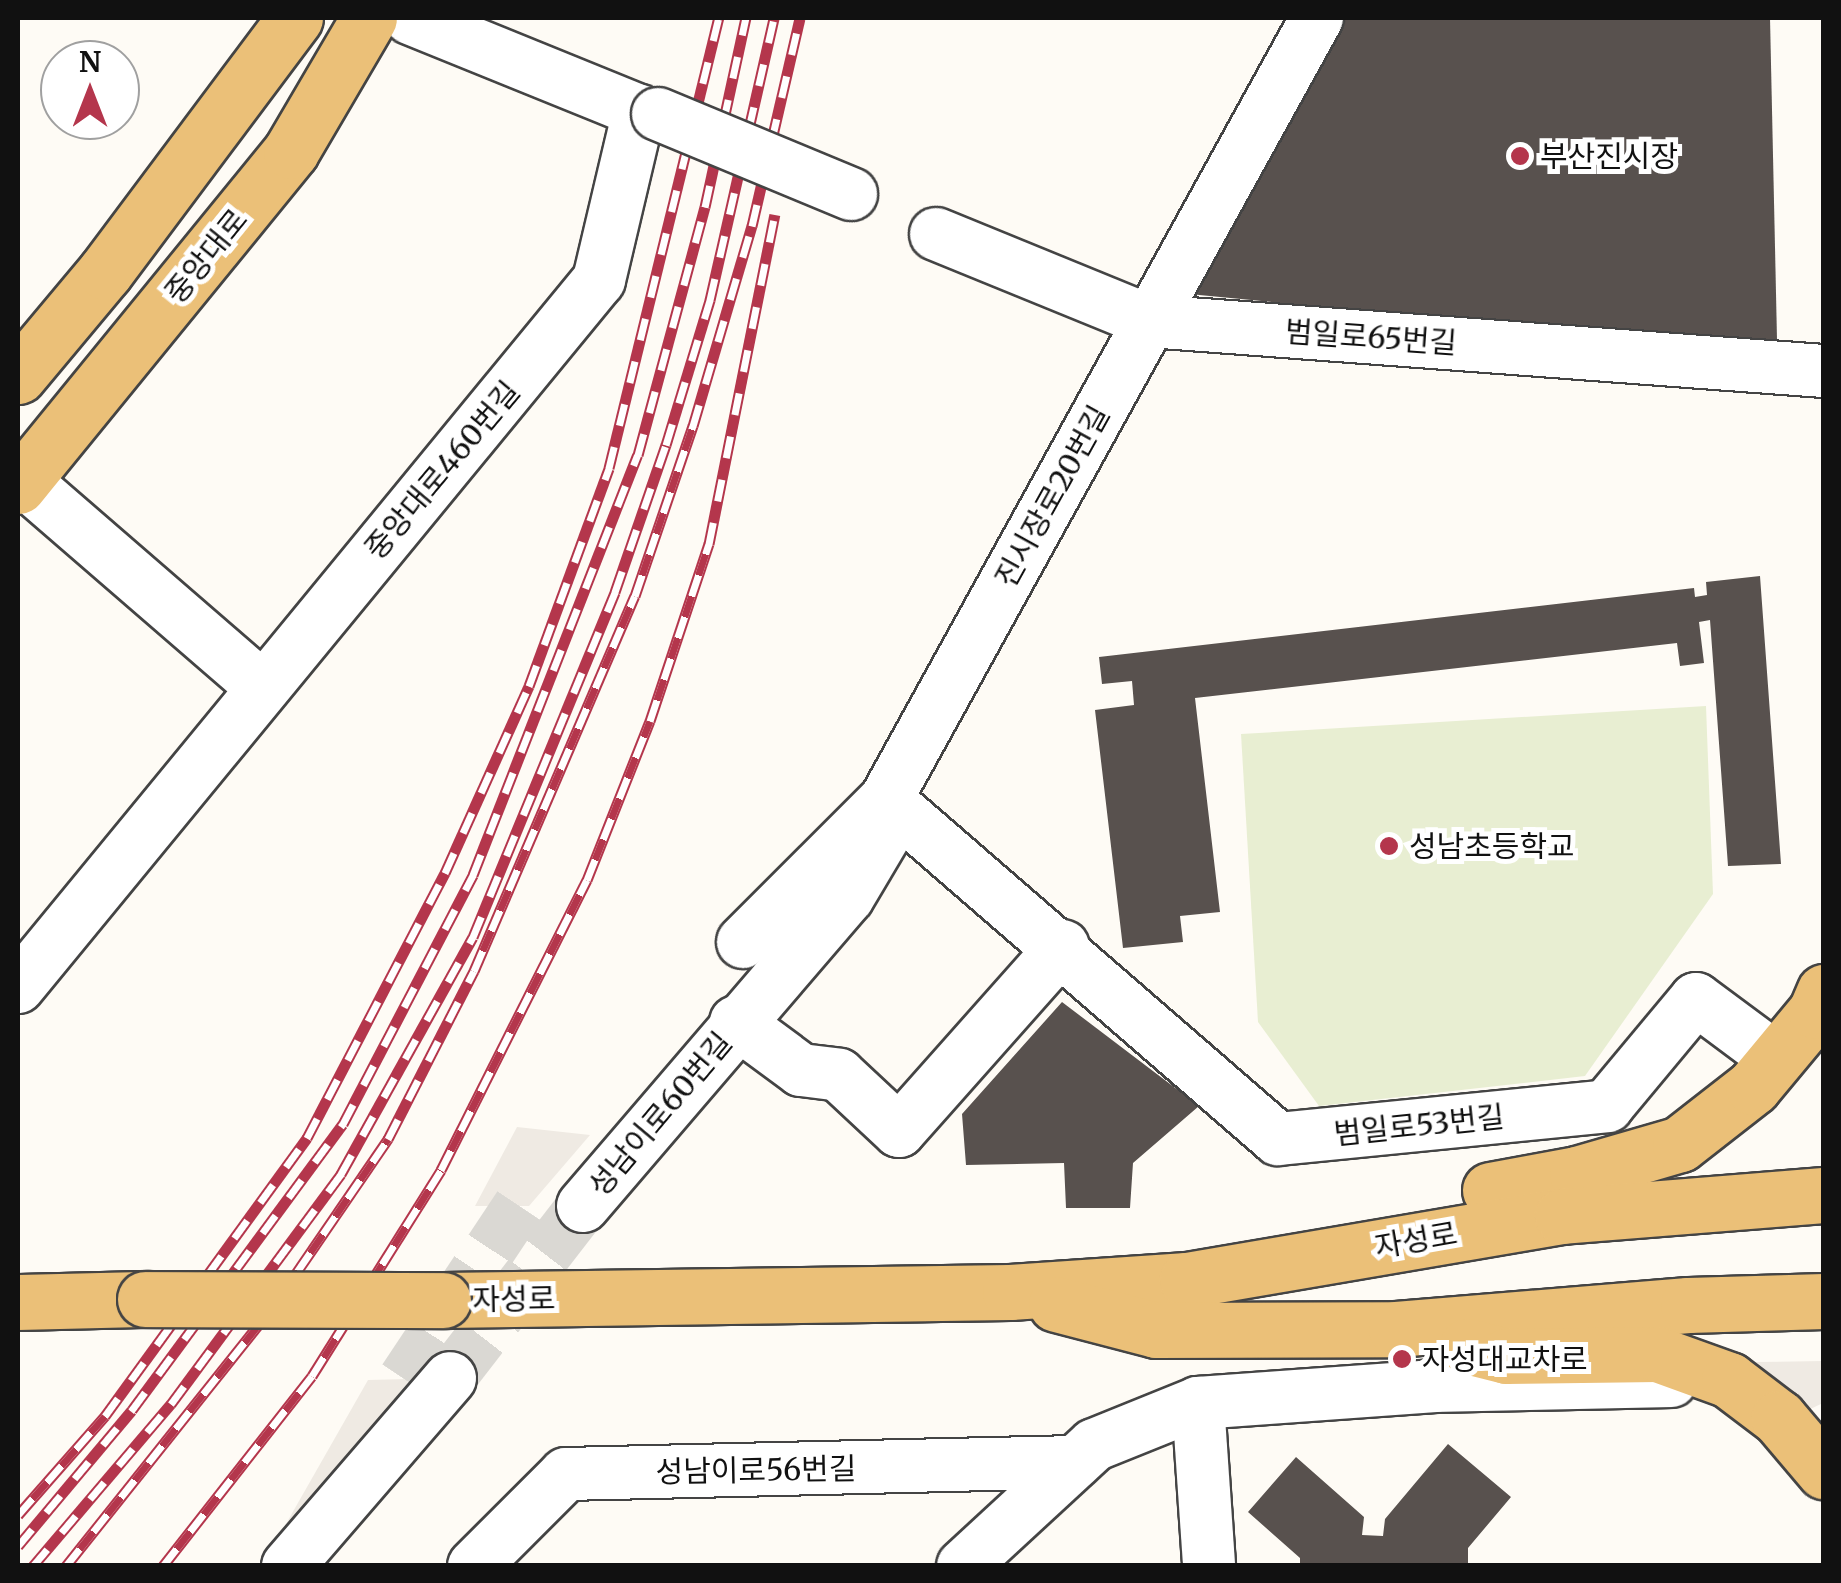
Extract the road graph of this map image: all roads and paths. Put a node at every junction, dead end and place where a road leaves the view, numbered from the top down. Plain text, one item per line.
1 (295, 18) edge
2 (369, 18) edge
3 (410, 18) edge
4 (1317, 18) edge
5 (658, 114) dead end
6 (291, 151) junction
7 (851, 194) dead end
8 (936, 234) dead end
9 (1150, 321) junction
10 (1824, 371) edge
11 (18, 376) edge
12 (20, 483) edge
13 (262, 687) junction
14 (893, 805) junction
15 (743, 942) dead end
16 (1063, 946) junction
17 (18, 987) edge
18 (1824, 992) edge
19 (736, 1022) junction
20 (1778, 1060) junction
21 (1824, 1195) edge
22 (583, 1206) tunnel mouth
23 (1187, 1280) junction
24 (1010, 1292) junction
25 (1824, 1301) edge
26 (18, 1302) edge
27 (1396, 1328) junction
28 (450, 1378) tunnel mouth
29 (1729, 1380) junction
30 (1198, 1403) junction
31 (1075, 1462) junction
32 (1824, 1471) edge
33 (288, 1565) edge
34 (474, 1566) edge
35 (963, 1566) edge
36 (1209, 1566) edge

1 - 11 main road
2 - 6 main road, 중앙대로
3 - 6 main road
3 - 13 street, 중앙대로460번길
4 - 9 street, 진시장로20번길
5 - 7 street, bridge
6 - 12 main road, 중앙대로
8 - 9 street, 범일로65번길
9 - 10 street, 범일로65번길
9 - 14 street, 진시장로20번길
12 - 13 street, 중앙대로
13 - 17 street, 중앙대로460번길
14 - 15 street, 진시장로20번길
14 - 16 street, 범일로53번길
14 - 19 street, 성남이로60번길
16 - 19 street, 성남이로60번길
16 - 20 street, 범일로53번길
18 - 20 main road
19 - 22 street, 성남이로60번길
20 - 23 main road
21 - 23 main road, 자성로
23 - 24 main road, 자성로
24 - 26 main road, 자성로, bridge
24 - 27 main road, 자성로
25 - 27 main road, 자성로
27 - 29 main road
28 - 33 street
29 - 30 street
29 - 32 main road
30 - 31 street
30 - 36 street
31 - 34 street, 성남이로56번길
31 - 35 street

